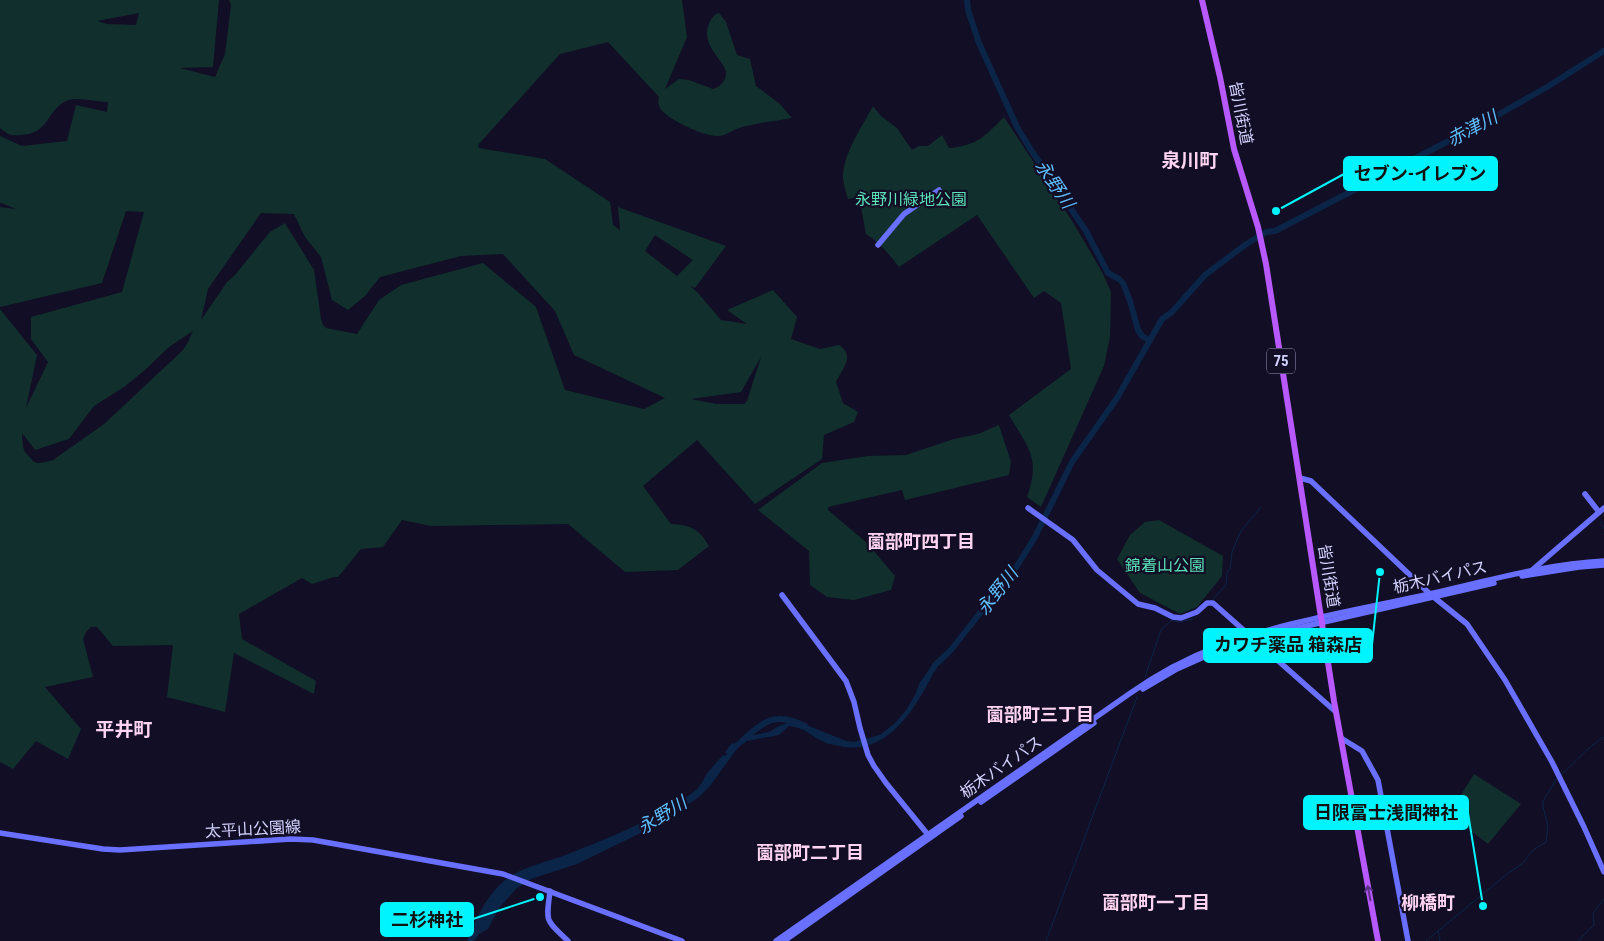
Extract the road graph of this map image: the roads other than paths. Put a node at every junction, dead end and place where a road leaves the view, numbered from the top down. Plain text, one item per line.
1 (1202, 0) edge
2 (939, 190) dead end
3 (878, 245) dead end
4 (1300, 478) junction
5 (1586, 494) dead end
6 (1028, 508) dead end
7 (1601, 510) edge
8 (1604, 561) edge
9 (1604, 565) edge
10 (1531, 571) junction
11 (1525, 576) junction
12 (782, 595) dead end
13 (1432, 595) junction
14 (1322, 620) junction
15 (1252, 637) junction
16 (1336, 712) junction
17 (1342, 738) junction
18 (0, 833) edge
19 (929, 836) junction
20 (1604, 870) edge
21 (550, 891) junction
22 (568, 941) edge
23 (682, 941) edge
24 (776, 941) edge
25 (784, 941) edge
26 (1378, 941) edge
27 (1408, 941) edge

1 - 4 main road, 皆川街道 / 75
2 - 3 main road
4 - 13 main road
4 - 14 main road, 皆川街道 / 75
5 - 7 main road
6 - 15 main road
7 - 10 main road
8 - 10 main road, 栃木バイパス
9 - 11 main road, 栃木バイパス
10 - 11 main road
10 - 13 main road, 栃木バイパス
11 - 13 main road, 栃木バイパス
12 - 19 main road
13 - 14 main road, 栃木バイパス
13 - 20 main road
14 - 15 main road, 栃木バイパス
14 - 16 main road, 皆川街道 / 75
15 - 16 main road
15 - 19 main road, 栃木バイパス
16 - 17 main road, 皆川街道 / 75
26 -> 17 main road, 皆川街道 / 75
17 - 27 main road
18 - 21 main road, 太平山公園線
19 - 24 main road, 栃木バイパス
19 - 25 main road, 栃木バイパス
21 - 22 main road
21 - 23 main road

